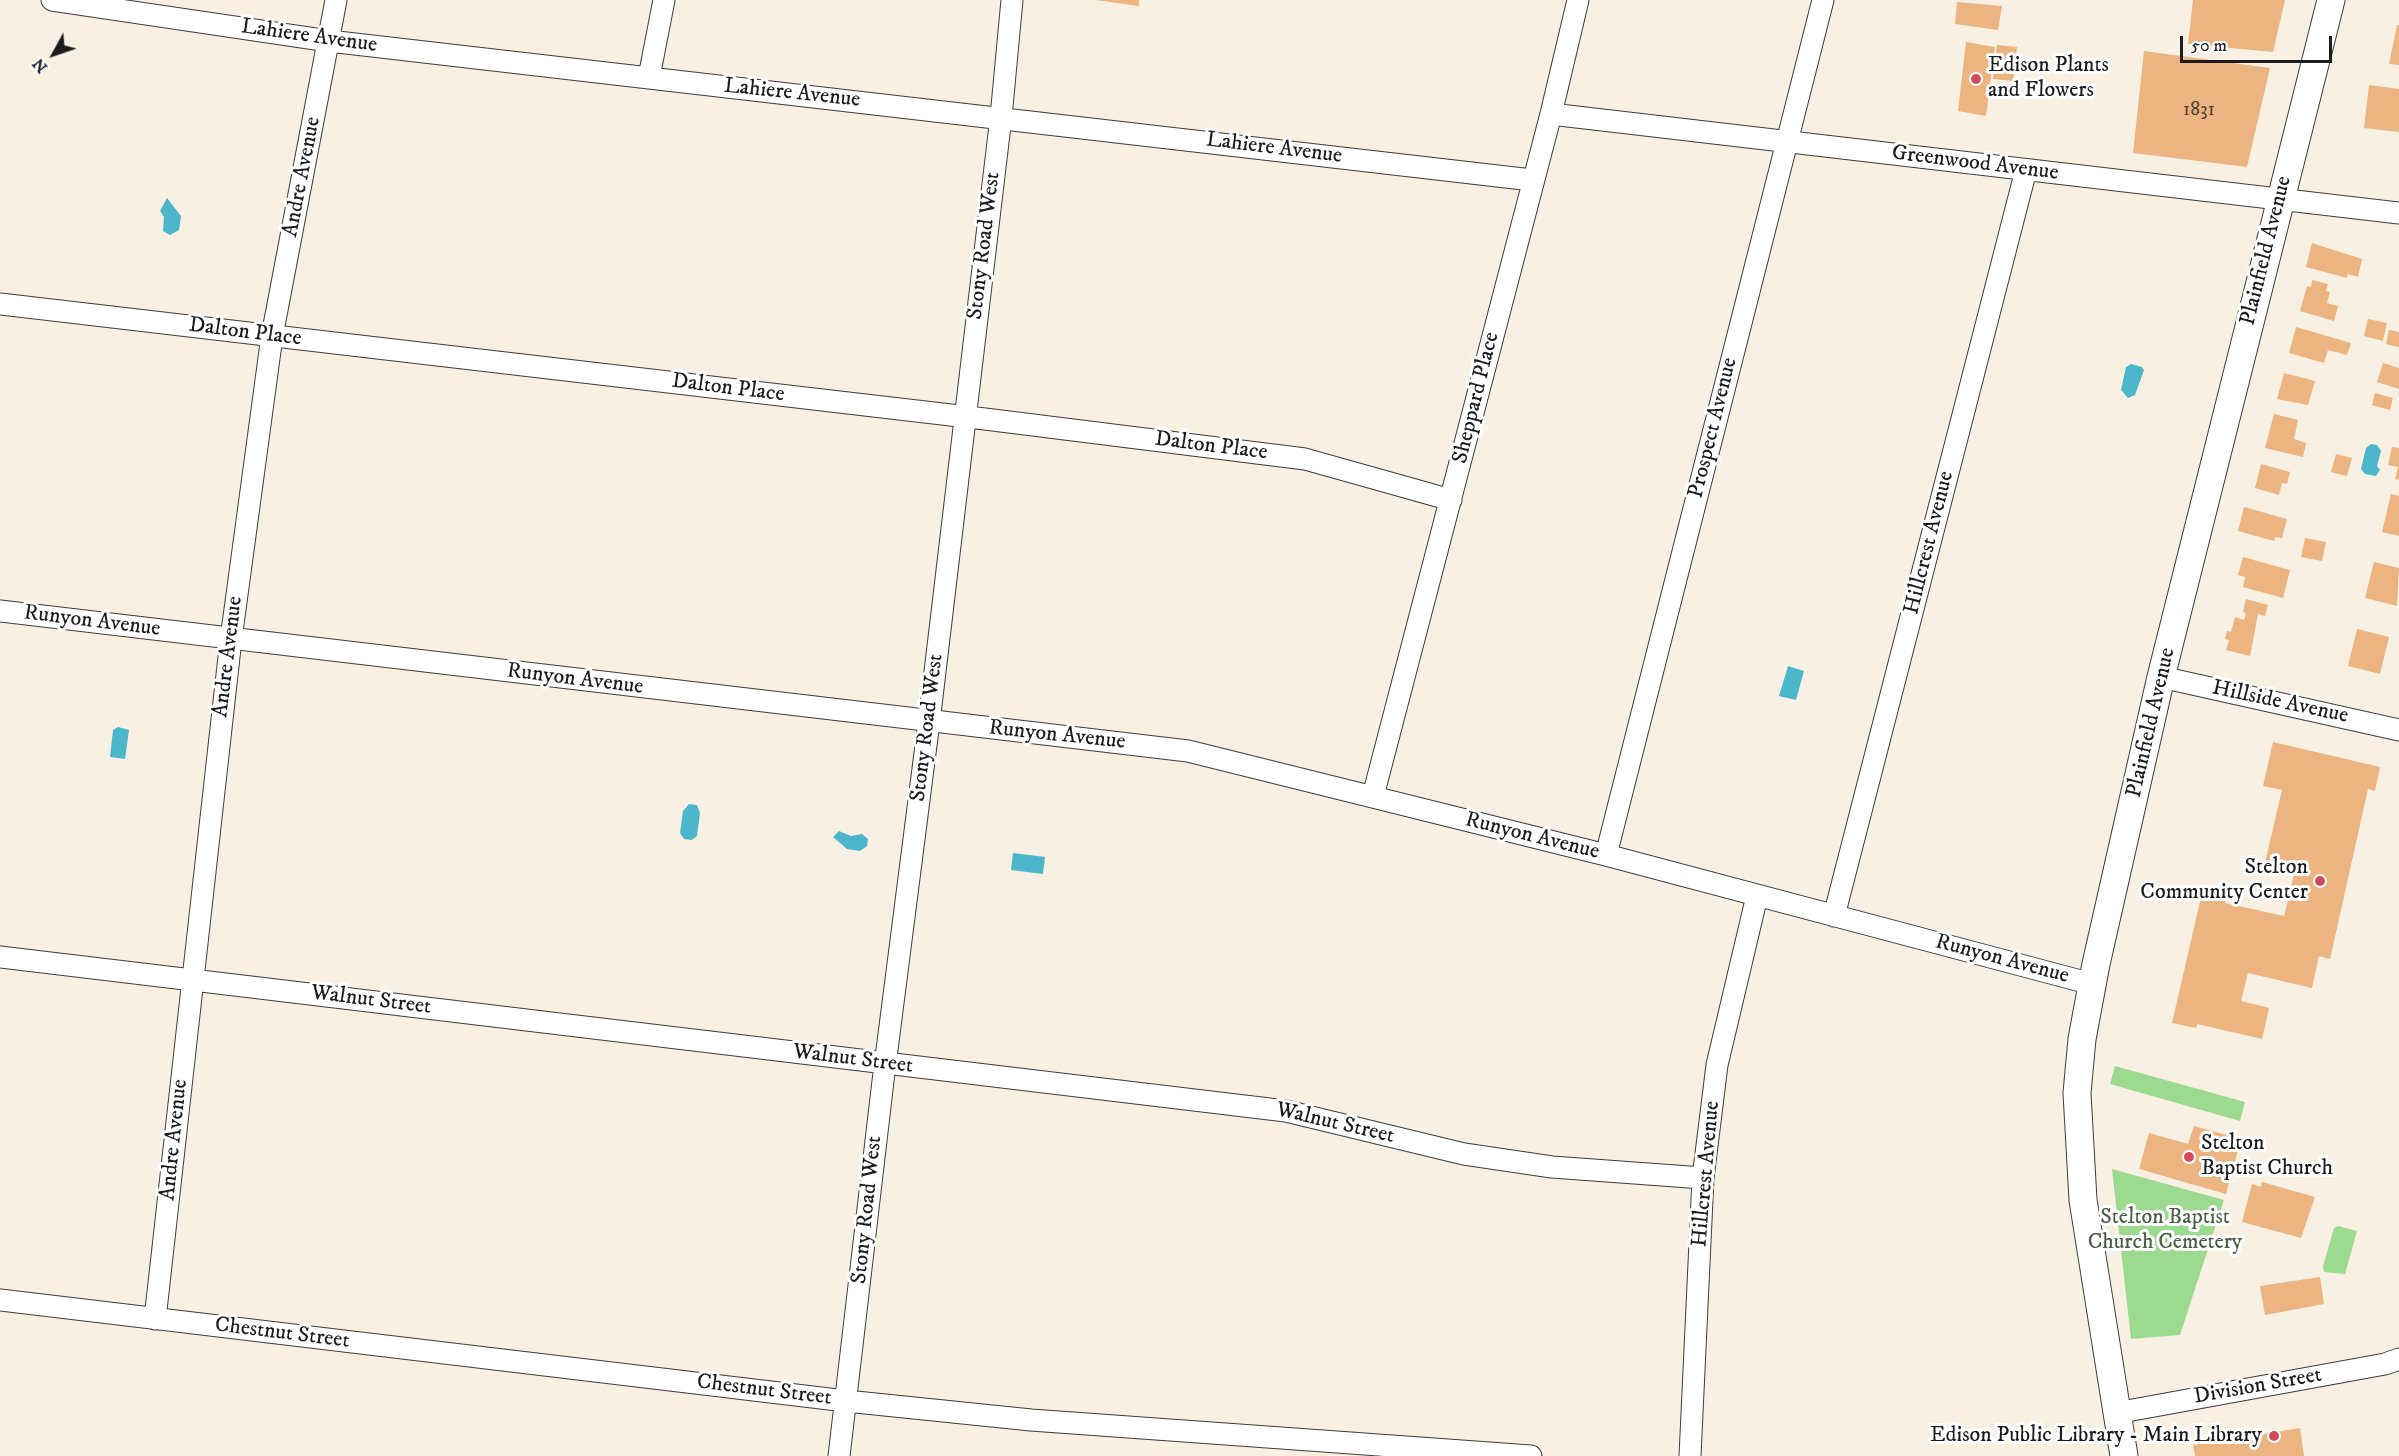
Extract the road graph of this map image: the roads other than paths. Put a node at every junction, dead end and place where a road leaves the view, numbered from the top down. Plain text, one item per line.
1 (52, 0) edge
2 (336, 0) edge
3 (664, 0) edge
4 (1012, 0) edge
5 (1578, 0) edge
6 (1823, 0) edge
7 (2331, 0) edge
8 (329, 41) junction
9 (649, 78) junction
10 (1551, 114) junction
11 (1001, 117) junction
12 (1787, 142) junction
13 (2026, 170) junction
14 (1533, 180) junction
15 (2280, 199) junction
16 (2399, 213) edge
17 (0, 304) edge
18 (272, 336) junction
19 (964, 417) junction
20 (1451, 500) junction
21 (0, 611) edge
22 (231, 639) junction
23 (2162, 677) junction
24 (929, 722) junction
25 (2399, 730) edge
26 (1373, 796) junction
27 (1606, 855) junction
28 (1757, 896) junction
29 (1834, 916) junction
30 (0, 957) edge
31 (193, 979) junction
32 (2092, 984) junction
33 (885, 1064) junction
34 (1703, 1178) junction
35 (0, 1300) edge
36 (155, 1319) junction
37 (2399, 1359) edge
38 (846, 1401) junction
39 (2116, 1413) junction
40 (839, 1456) edge
41 (1531, 1456) edge
42 (1690, 1456) edge
43 (2124, 1456) edge

1 - 8 street, Lahiere Avenue
2 - 8 street, Andre Avenue
3 - 9 street
4 - 11 street, Stony Road West
5 - 10 street, Sheppard Place
6 - 12 street, Prospect Avenue
7 - 15 main road, Plainfield Avenue
8 - 9 street, Lahiere Avenue
8 - 18 street, Andre Avenue
9 - 11 street, Lahiere Avenue
10 - 12 street, Greenwood Avenue
10 - 14 street, Sheppard Place
11 - 14 street, Lahiere Avenue
11 - 19 street, Stony Road West
12 - 13 street, Greenwood Avenue
12 - 27 street, Prospect Avenue
13 - 15 street, Greenwood Avenue
13 - 29 street, Hillcrest Avenue
14 - 20 street, Sheppard Place
15 - 16 street, Greenwood Avenue
15 - 23 main road, Plainfield Avenue
17 - 18 street, Dalton Place
18 - 19 street, Dalton Place
18 - 22 street, Andre Avenue
19 - 20 street, Dalton Place
19 - 24 street, Stony Road West
20 - 26 street, Sheppard Place
21 - 22 street, Runyon Avenue
22 - 24 street, Runyon Avenue
22 - 31 street, Andre Avenue
23 - 25 street, Hillside Avenue
23 - 32 main road, Plainfield Avenue
24 - 26 street, Runyon Avenue
24 - 33 street, Stony Road West
26 - 27 street, Runyon Avenue
27 - 28 street, Runyon Avenue
28 - 29 street, Runyon Avenue
28 - 34 street, Hillcrest Avenue
29 - 32 street, Runyon Avenue
30 - 31 street, Walnut Street
31 - 33 street, Walnut Street
31 - 36 street, Andre Avenue
32 - 39 main road, Plainfield Avenue
33 - 34 street, Walnut Street
33 - 38 street, Stony Road West
34 - 42 street, Hillcrest Avenue
35 - 36 street, Chestnut Street
36 - 38 street, Chestnut Street
37 - 39 street, Division Street
38 - 40 street, Stony Road West
38 - 41 street, Chestnut Street
39 - 43 main road, Plainfield Avenue

